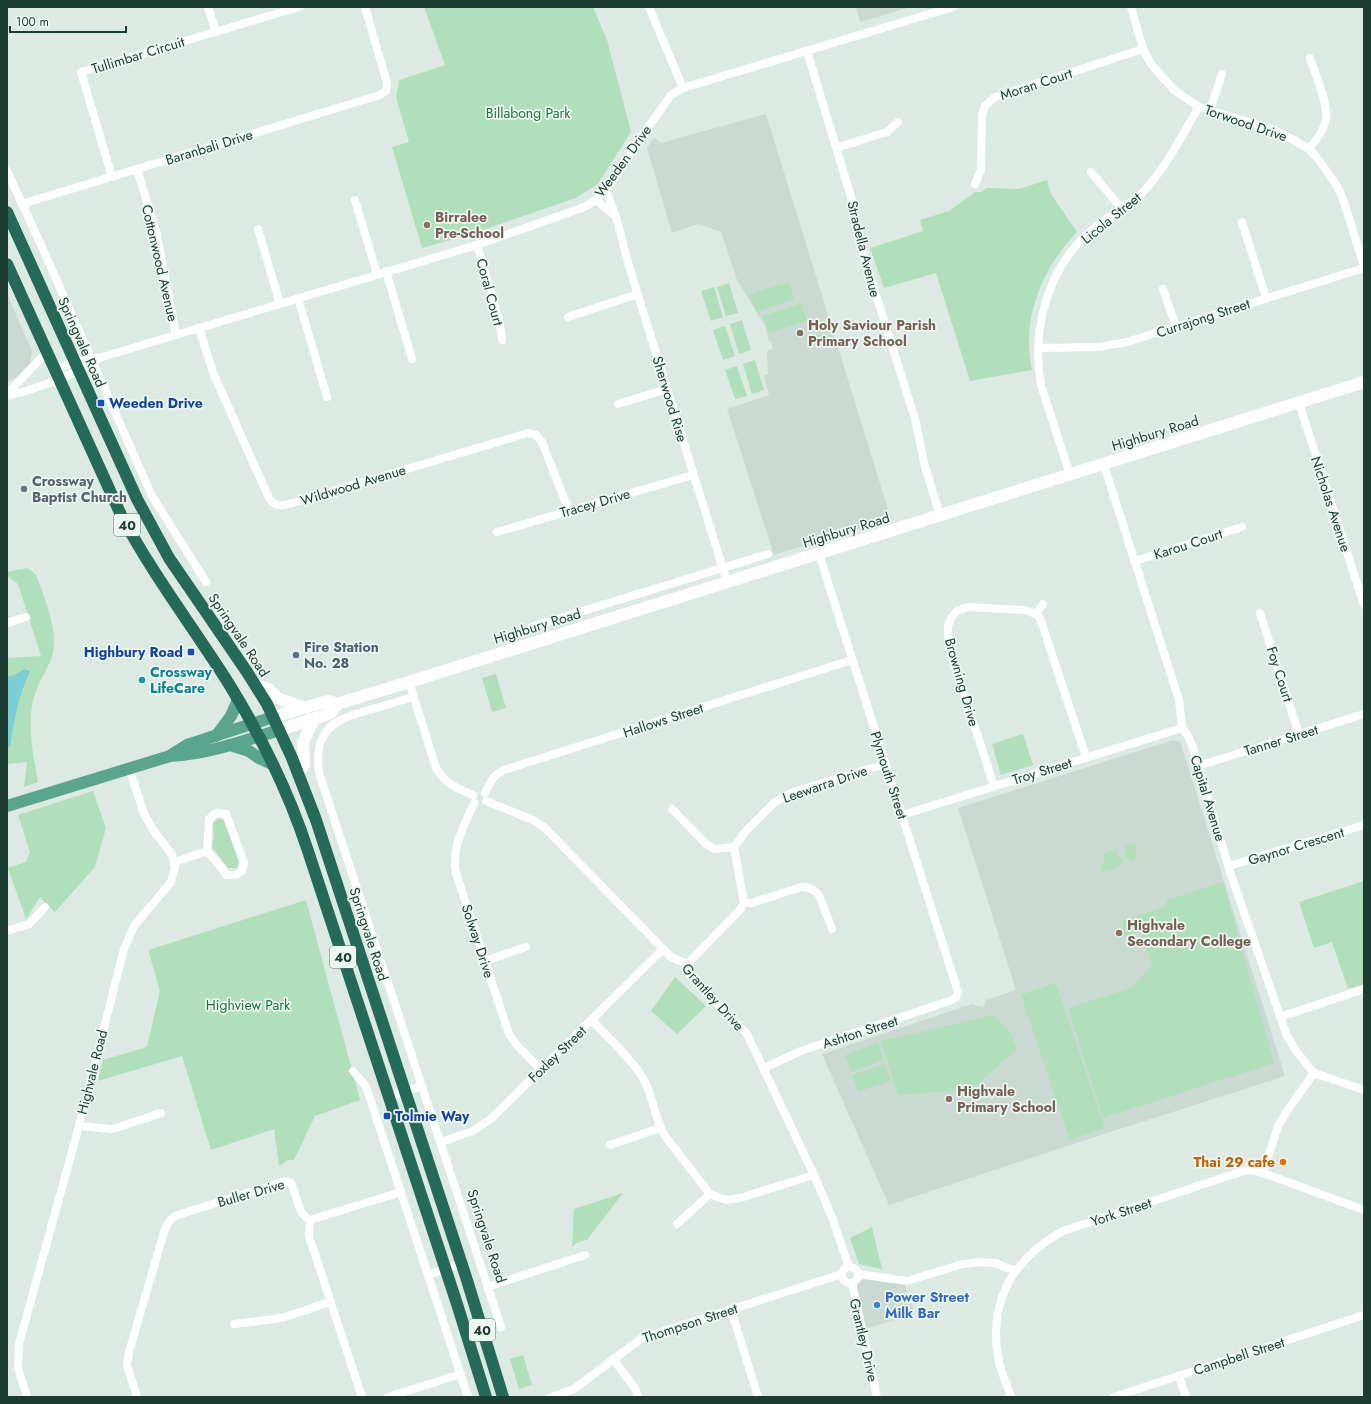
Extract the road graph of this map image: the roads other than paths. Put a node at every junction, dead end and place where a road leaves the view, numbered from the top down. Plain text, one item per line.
1 (208, 7) edge
2 (299, 7) edge
3 (365, 7) edge
4 (648, 7) edge
5 (953, 7) edge
6 (1131, 7) edge
7 (216, 32) junction
8 (1143, 49) junction
9 (807, 51) junction
10 (1310, 58) dead end
11 (1222, 74) dead end
12 (682, 88) junction
13 (1199, 107) junction
14 (1210, 110) junction
15 (898, 122) dead end
16 (836, 148) junction
17 (1309, 149) junction
18 (137, 169) junction
19 (7, 171) edge
20 (1091, 172) dead end
21 (112, 176) junction
22 (975, 184) dead end
23 (605, 190) junction
24 (355, 200) dead end
25 (596, 200) junction
26 (22, 204) junction
27 (1122, 209) junction
28 (7, 212) edge
29 (614, 215) junction
30 (1242, 222) dead end
31 (258, 229) dead end
32 (477, 244) junction
33 (7, 264) edge
34 (1364, 267) edge
35 (386, 271) junction
36 (377, 274) junction
37 (1163, 289) dead end
38 (638, 294) junction
39 (298, 298) junction
40 (1266, 298) junction
41 (280, 304) junction
42 (568, 317) dead end
43 (1176, 327) junction
44 (199, 328) junction
45 (176, 335) junction
46 (502, 340) dead end
47 (1038, 348) junction
48 (47, 352) junction
49 (412, 359) dead end
50 (95, 360) junction
51 (76, 366) junction
52 (56, 374) junction
53 (1364, 382) edge
54 (667, 389) junction
55 (7, 395) edge
56 (327, 397) dead end
57 (618, 404) dead end
58 (1299, 404) junction
59 (1104, 465) junction
60 (693, 475) junction
61 (1070, 475) junction
62 (569, 511) junction
63 (940, 516) junction
64 (1242, 527) dead end
65 (497, 532) dead end
66 (768, 554) dead end
67 (819, 554) junction
68 (1135, 561) junction
69 (723, 568) junction
70 (206, 582) dead end
71 (727, 582) junction
72 (1043, 604) dead end
73 (1364, 605) edge
74 (1260, 613) dead end
75 (1036, 614) junction
76 (26, 617) dead end
77 (7, 623) edge
78 (531, 627) dead end
79 (852, 660) junction
80 (409, 682) junction
81 (255, 685) junction
82 (413, 697) junction
83 (238, 700) junction
84 (336, 704) junction
85 (305, 708) junction
86 (1364, 714) edge
87 (273, 717) junction
88 (314, 719) junction
89 (252, 724) junction
90 (1182, 728) junction
91 (280, 730) junction
92 (1299, 734) junction
93 (216, 736) junction
94 (258, 736) junction
95 (229, 745) junction
96 (170, 756) junction
97 (1086, 757) junction
98 (272, 764) junction
99 (885, 764) junction
100 (1198, 766) junction
101 (129, 768) junction
102 (299, 774) junction
103 (994, 786) junction
104 (485, 797) junction
105 (473, 799) junction
106 (7, 806) edge
107 (672, 809) dead end
108 (902, 815) junction
109 (1364, 825) edge
110 (734, 847) junction
111 (207, 851) junction
112 (175, 862) junction
113 (1229, 866) junction
114 (744, 903) junction
115 (45, 907) dead end
116 (832, 929) dead end
117 (7, 931) edge
118 (526, 947) dead end
119 (663, 949) junction
120 (484, 961) junction
121 (687, 964) junction
122 (1364, 989) edge
123 (956, 997) joint
124 (1280, 1017) junction
125 (592, 1020) junction
126 (764, 1068) junction
127 (541, 1070) junction
128 (353, 1071) dead end
129 (1314, 1073) junction
130 (422, 1086) junction
131 (1364, 1090) edge
132 (405, 1092) junction
133 (389, 1097) junction
134 (161, 1113) dead end
135 (79, 1126) junction
136 (660, 1128) junction
137 (441, 1142) junction
138 (610, 1145) dead end
139 (1263, 1173) junction
140 (814, 1175) junction
141 (401, 1192) junction
142 (710, 1194) junction
143 (1364, 1210) edge
144 (310, 1220) junction
145 (677, 1224) dead end
146 (585, 1255) dead end
147 (461, 1264) junction
148 (849, 1267) junction
149 (446, 1270) junction
150 (1015, 1271) junction
151 (842, 1274) junction
152 (858, 1274) junction
153 (428, 1275) junction
154 (852, 1283) junction
155 (487, 1287) junction
156 (330, 1302) junction
157 (731, 1309) junction
158 (1364, 1315) edge
159 (234, 1324) dead end
160 (501, 1327) dead end
161 (613, 1359) junction
162 (461, 1374) junction
163 (1179, 1376) junction
164 (27, 1397) edge
165 (137, 1397) edge
166 (362, 1397) edge
167 (388, 1397) edge
168 (468, 1397) edge
169 (486, 1397) edge
170 (503, 1397) edge
171 (551, 1397) edge
172 (638, 1397) edge
173 (758, 1397) edge
174 (877, 1397) edge
175 (1011, 1397) edge
176 (1114, 1397) edge
177 (1186, 1397) edge

1 - 7 street
2 - 7 street, Tullimbar Circuit
3 - 18 street, Baranbali Drive
4 - 12 street
5 - 9 street, Weeden Drive
6 - 8 street, Torwood Drive
7 - 21 street, Tullimbar Circuit
8 - 13 street, Torwood Drive
8 - 22 street, Moran Court
9 - 12 street, Weeden Drive
9 - 16 street, Stradella Avenue
10 - 17 street
11 - 14 street
12 - 23 street, Weeden Drive
13 - 14 street, Torwood Drive
13 - 27 street, Licola Street
14 - 17 street, Torwood Drive
15 - 16 street
16 - 63 street, Stradella Avenue
17 - 34 street, Torwood Drive
18 - 21 street, Baranbali Drive
18 - 45 street, Cottonwood Avenue
19 - 26 street, Springvale Road
20 - 27 street
21 - 26 street, Baranbali Drive
23 - 25 street, Weeden Drive
23 - 29 street, Sherwood Rise
24 - 36 street
25 - 29 street
25 - 32 street, Weeden Drive
26 - 50 street, Springvale Road
27 - 47 street, Licola Street
28 - 51 highway, Springvale Road / 40
29 - 38 street, Sherwood Rise
30 - 40 street
31 - 41 street
32 - 35 street, Weeden Drive
32 - 46 street, Coral Court
33 - 48 highway, 40
34 - 40 street, Currajong Street
35 - 36 street, Weeden Drive
35 - 49 street
36 - 39 street, Weeden Drive
37 - 43 street
38 - 42 street
38 - 54 street, Sherwood Rise
39 - 41 street, Weeden Drive
39 - 56 street
40 - 43 street, Currajong Street
41 - 44 street, Weeden Drive
43 - 47 street, Currajong Street
44 - 45 street, Weeden Drive
44 - 62 street, Wildwood Avenue
45 - 50 street, Weeden Drive
47 - 61 street, Licola Street
48 - 52 highway, 40
48 - 55 street
50 - 51 street, Weeden Drive
50 - 70 street, Springvale Road
51 - 52 street, Weeden Drive
51 - 81 highway, Springvale Road / 40
52 - 55 street, Weeden Drive
52 - 83 highway, 40
53 - 58 main road, Highbury Road
54 - 57 street
54 - 60 street, Sherwood Rise
58 - 59 main road, Highbury Road
58 - 73 street, Nicholas Avenue
59 - 61 main road, Highbury Road
59 - 68 street, Capital Avenue
60 - 62 street, Tracey Drive
60 - 69 street, Sherwood Rise
61 - 63 main road, Highbury Road
62 - 65 street, Tracey Drive
63 - 67 main road, Highbury Road
64 - 68 street, Karou Court
66 - 69 street
67 - 71 main road, Highbury Road
67 - 79 street, Plymouth Street
68 - 90 street, Capital Avenue
69 - 71 street, Sherwood Rise
69 - 78 street
71 - 80 main road, Highbury Road
72 - 75 street
74 - 92 street, Foy Court
75 - 97 street
75 - 103 street, Browning Drive
76 - 77 street
79 - 99 street, Plymouth Street
79 - 104 street, Hallows Street
80 - 82 street
80 - 84 main road, Highbury Road
81 - 85 main road
81 - 87 highway, Springvale Road / 40
82 - 105 street
82 - 130 street, Springvale Road
83 - 89 highway, 40
83 - 93 main road
84 - 85 main road, Highbury Road
84 - 88 main road, Highbury Road
85 - 87 main road, Highbury Road
86 - 92 street, Tanner Street
87 - 89 main road, Highbury Road
87 - 91 highway, Springvale Road / 40
88 - 91 main road, Highbury Road
88 - 102 main road
89 - 93 main road, Highbury Road
89 - 94 highway, 40
90 - 97 street, Troy Street
90 - 100 street, Capital Avenue
91 - 94 main road, Highbury Road
91 - 102 highway, Springvale Road / 40
92 - 100 street, Tanner Street
93 - 96 main road, Highbury Road
94 - 95 main road, Highbury Road
94 - 98 highway, 40
95 - 96 main road, Highbury Road
95 - 98 main road
96 - 101 main road, Highbury Road
97 - 103 street, Troy Street
98 - 133 highway, 40
99 - 108 street, Plymouth Street
99 - 110 street, Leewarra Drive
100 - 113 street, Capital Avenue
101 - 106 main road, Highbury Road
101 - 112 street
102 - 132 highway, Springvale Road / 40
103 - 108 street, Troy Street
104 - 105 street
104 - 105 street
104 - 119 street, Grantley Drive
105 - 120 street, Solway Drive
107 - 110 street
108 - 123 street, Plymouth Street
109 - 113 street, Gaynor Crescent
110 - 114 street
111 - 111 street
111 - 112 street
112 - 135 street, Highvale Road
113 - 124 street, Capital Avenue
114 - 116 street
114 - 121 street
115 - 117 street
118 - 120 street
119 - 121 street, Grantley Drive
119 - 125 street, Foxley Street
120 - 127 street, Solway Drive
121 - 126 street, Grantley Drive
122 - 124 street
123 - 126 street, Ashton Street
124 - 129 street, Capital Avenue
125 - 127 street, Foxley Street
125 - 136 street
126 - 140 street, Grantley Drive
127 - 137 street, Foxley Street
128 - 141 street
129 - 131 street
129 - 139 street
130 - 132 street
130 - 137 street, Springvale Road
132 - 133 street
132 - 147 highway, Springvale Road / 40
133 - 149 highway, 40
134 - 135 street
135 - 164 street, Highvale Road
136 - 138 street
136 - 142 street
137 - 155 street, Springvale Road
139 - 143 street, York Street
139 - 150 street, York Street
140 - 142 street
140 - 148 street, Grantley Drive
141 - 144 street
141 - 153 street
142 - 145 street
144 - 156 street
144 - 165 street, Buller Drive
146 - 155 street
147 - 149 street
147 - 170 highway, Springvale Road / 40
148 - 151 street
148 - 152 street
149 - 153 street
149 - 169 highway, 40
150 - 152 street
150 - 175 street, York Street
151 - 154 street
151 - 157 street, Thompson Street
152 - 154 street
153 - 162 street
154 - 174 street, Grantley Drive
155 - 160 street, Springvale Road
156 - 159 street
156 - 166 street
157 - 161 street, Thompson Street
157 - 173 street
158 - 163 street, Campbell Street
161 - 171 street, Thompson Street
161 - 172 street
162 - 167 street
162 - 168 street
163 - 176 street, Campbell Street
163 - 177 street

